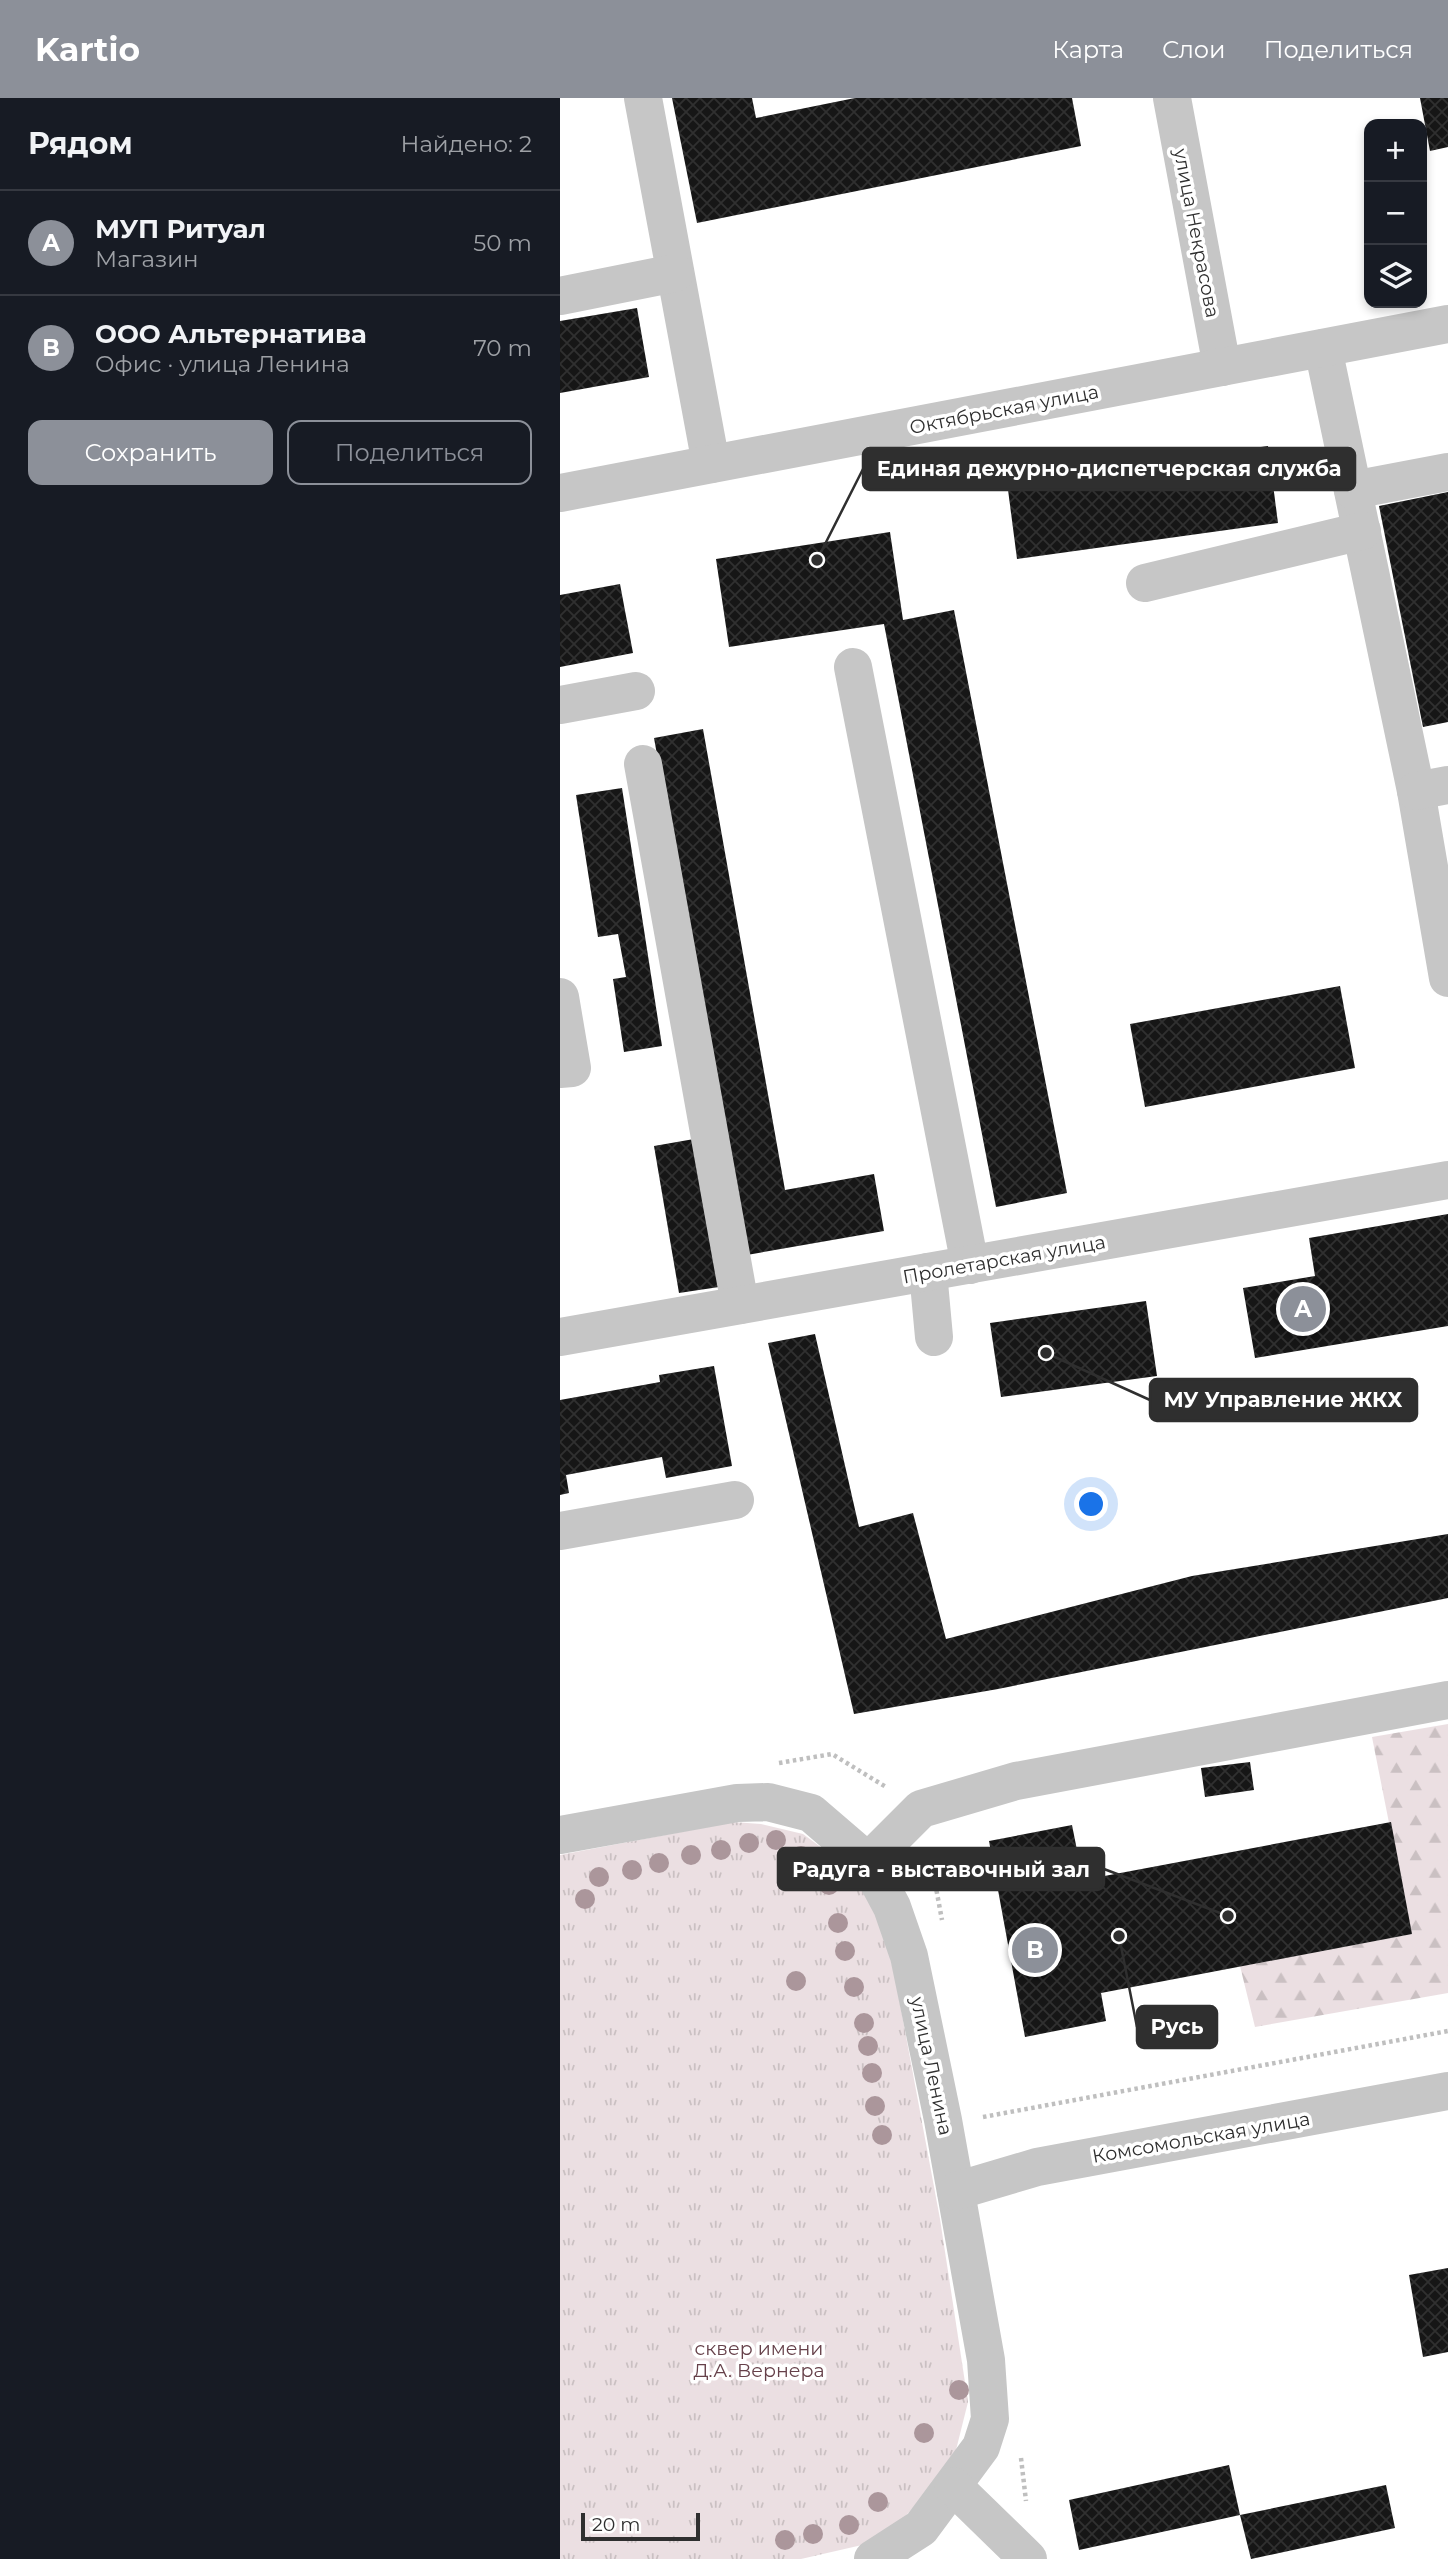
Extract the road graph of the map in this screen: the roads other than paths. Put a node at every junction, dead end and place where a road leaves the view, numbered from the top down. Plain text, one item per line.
1 (643, 98) edge
2 (1172, 98) edge
3 (675, 273) junction
4 (560, 296) edge
5 (1448, 324) edge
6 (1323, 348) junction
7 (1222, 367) junction
8 (711, 464) junction
9 (1448, 471) edge
10 (1353, 490) junction
11 (560, 493) edge
12 (1362, 531) junction
13 (1145, 583) dead end
14 (853, 667) dead end
15 (636, 691) dead end
16 (560, 705) edge
17 (643, 764) dead end
18 (1432, 788) edge
19 (1448, 978) edge
20 (560, 997) edge
21 (560, 1069) edge
22 (1448, 1181) edge
23 (970, 1265) junction
24 (928, 1272) junction
25 (740, 1305) junction
26 (560, 1337) edge
27 (934, 1337) dead end
28 (735, 1500) dead end
29 (560, 1531) edge
30 (1448, 1700) edge
31 (560, 1835) edge
32 (869, 1862) junction
33 (1448, 2091) edge
34 (956, 2191) junction
35 (953, 2486) junction
36 (873, 2559) edge
37 (1028, 2559) edge

1 - 3 street
2 - 7 street, улица Некрасова
3 - 4 street
3 - 8 street
5 - 6 street, Октябрьская улица
6 - 7 street, Октябрьская улица
6 - 10 street
7 - 8 street, Октябрьская улица
8 - 11 street, Октябрьская улица
9 - 10 street
10 - 12 street
12 - 13 street
12 - 18 street
14 - 23 street
15 - 16 street
17 - 25 street
18 - 19 street
20 - 21 street
22 - 23 street, Пролетарская улица
23 - 24 street, Пролетарская улица
24 - 25 street, Пролетарская улица
24 - 27 street
25 - 26 street, Пролетарская улица
28 - 29 street
30 - 32 street
31 - 32 street, улица Ленина
32 - 34 street, улица Ленина
33 - 34 street, Комсомольская улица
34 - 35 street, улица Ленина
35 - 36 street, улица Ленина
35 - 37 street

